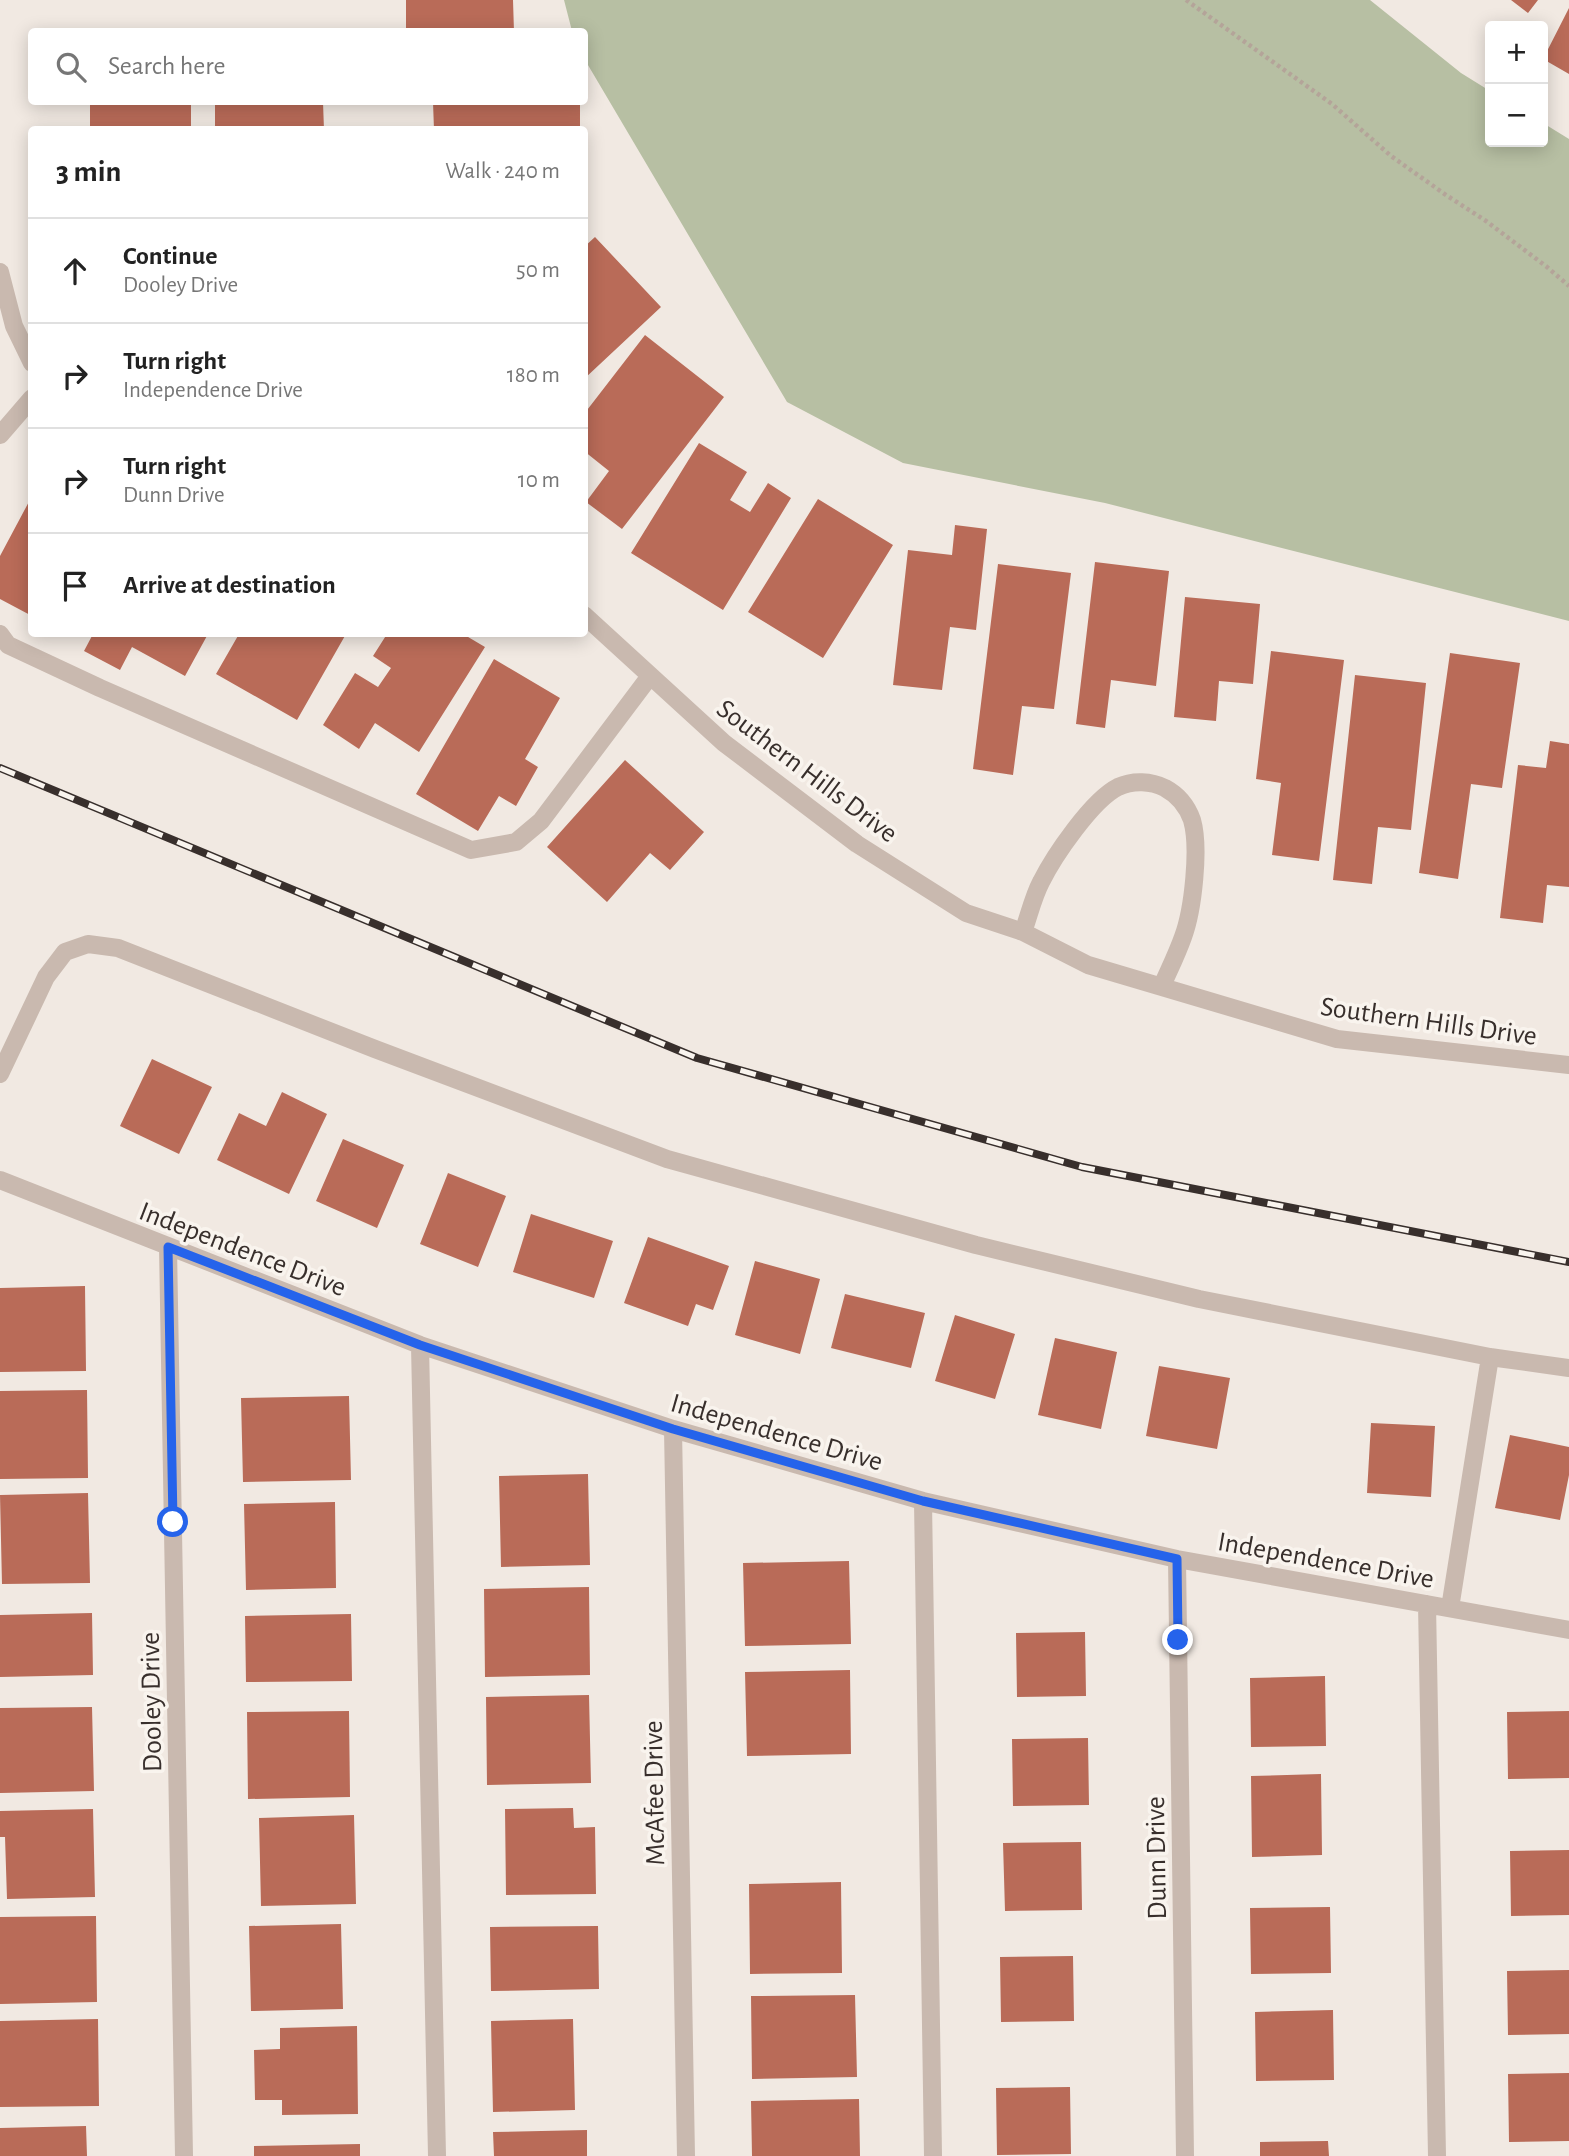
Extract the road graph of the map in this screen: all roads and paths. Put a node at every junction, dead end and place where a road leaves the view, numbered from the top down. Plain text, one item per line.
1 (1186, 0) edge
2 (0, 272) edge
3 (1569, 286) edge
4 (28, 355) edge
5 (28, 403) edge
6 (0, 435) edge
7 (588, 619) edge
8 (0, 634) edge
9 (650, 676) junction
10 (1023, 932) junction
11 (1162, 986) junction
12 (1569, 1065) edge
13 (0, 1074) edge
14 (0, 1180) edge
15 (168, 1247) junction
16 (420, 1345) junction
17 (1490, 1357) junction
18 (1569, 1368) edge
19 (673, 1429) junction
20 (923, 1501) junction
21 (1177, 1559) junction
22 (1427, 1604) junction
23 (1450, 1608) junction
24 (1569, 1630) edge
25 (184, 2156) edge
26 (437, 2156) edge
27 (686, 2156) edge
28 (933, 2156) edge
29 (1185, 2156) edge
30 (1437, 2156) edge

1 - 3 path
2 - 4 street
5 - 6 street
7 - 9 street, Southern Hills Drive
8 - 9 street
9 - 10 street, Southern Hills Drive
10 - 11 street, Southern Hills Drive
10 - 11 street
11 - 12 street, Southern Hills Drive
13 - 17 street
14 - 15 street, Independence Drive
15 - 16 street, Independence Drive
15 - 25 street, Dooley Drive
16 - 19 street, Independence Drive
16 - 26 street
17 - 18 street
17 - 23 street
19 - 20 street, Independence Drive
19 - 27 street, McAfee Drive
20 - 21 street, Independence Drive
20 - 28 street
21 - 22 street, Independence Drive
21 - 29 street, Dunn Drive
22 - 23 street, Independence Drive
22 - 30 street
23 - 24 street, Independence Drive

